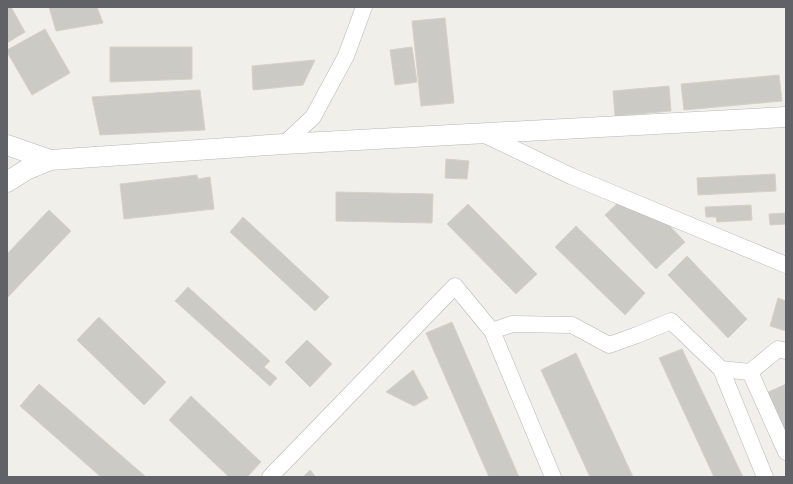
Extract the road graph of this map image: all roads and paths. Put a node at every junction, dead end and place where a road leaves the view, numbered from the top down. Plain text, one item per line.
1 (364, 7) edge
2 (786, 117) edge
3 (483, 134) junction
4 (284, 144) junction
5 (7, 145) edge
6 (50, 160) junction
7 (7, 182) edge
8 (786, 265) edge
9 (492, 332) junction
10 (786, 351) edge
11 (721, 369) junction
12 (750, 372) junction
13 (786, 452) edge
14 (270, 477) edge
15 (553, 477) edge
16 (765, 477) edge

1 - 4 street
2 - 3 street
3 - 4 street
3 - 8 street
4 - 6 street
5 - 6 street
6 - 7 street
9 - 11 street
9 - 14 street
9 - 15 street
10 - 12 street
11 - 12 street
11 - 16 street
12 - 13 street

